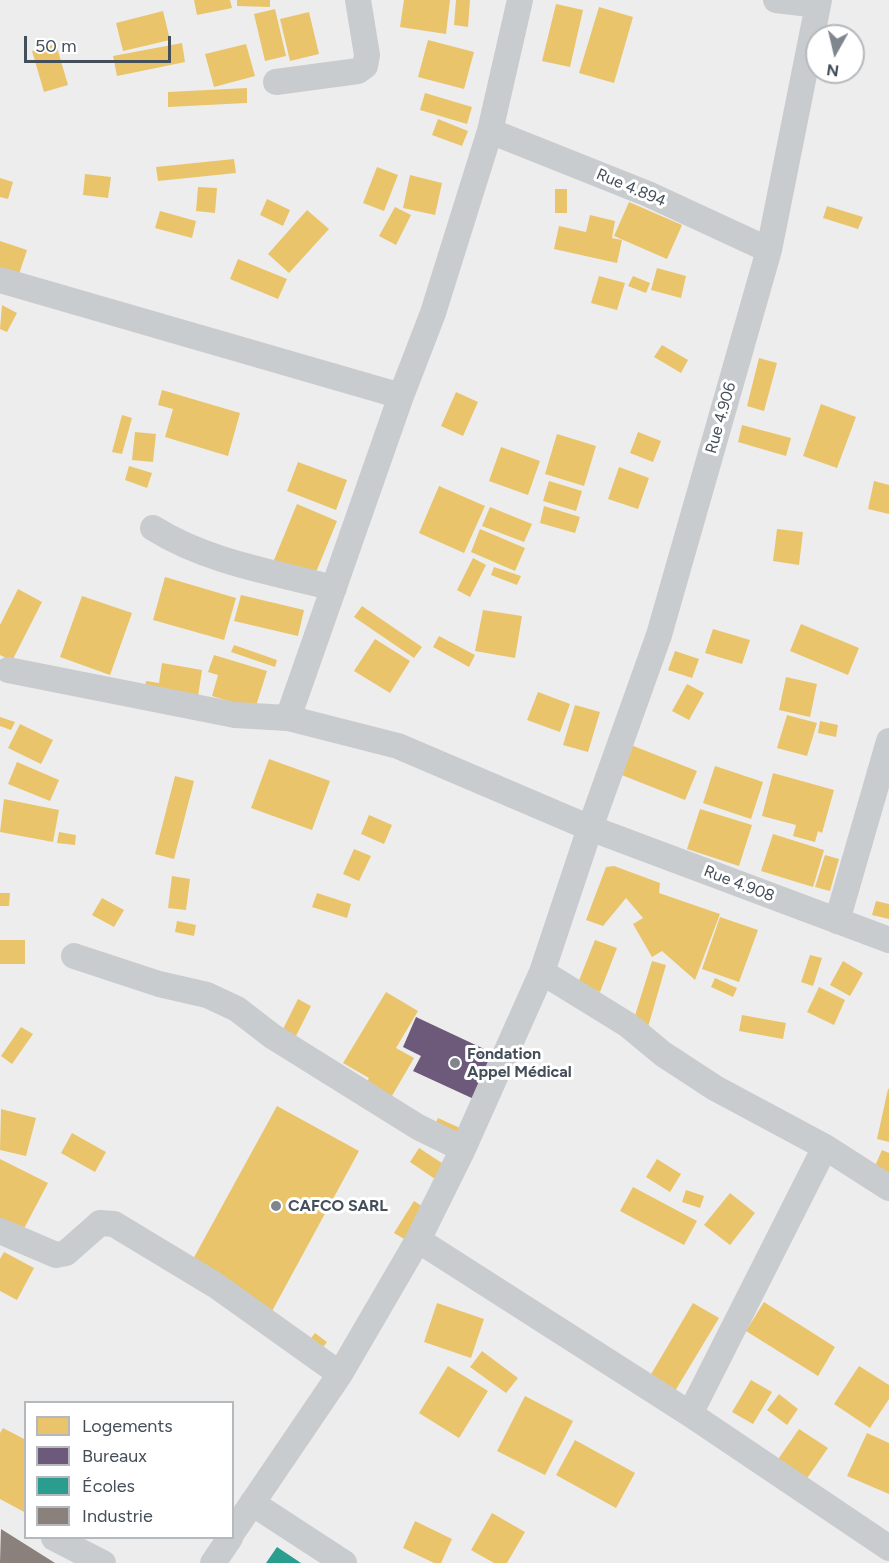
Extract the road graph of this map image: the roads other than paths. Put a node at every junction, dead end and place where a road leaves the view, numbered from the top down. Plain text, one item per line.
1 (358, 0) edge
2 (520, 0) edge
3 (776, 0) edge
4 (819, 2) edge
5 (276, 82) dead end
6 (490, 131) junction
7 (769, 250) junction
8 (0, 280) edge
9 (401, 396) junction
10 (153, 528) dead end
11 (334, 588) junction
12 (8, 670) dead end
13 (288, 718) junction
14 (889, 741) edge
15 (590, 828) junction
16 (837, 921) junction
17 (889, 940) edge
18 (74, 956) dead end
19 (542, 972) junction
20 (825, 1147) junction
21 (463, 1149) junction
22 (889, 1188) edge
23 (0, 1231) edge
24 (418, 1240) junction
25 (340, 1374) junction
26 (690, 1414) junction
27 (252, 1503) junction
28 (234, 1530) edge
29 (56, 1539) edge
30 (229, 1539) edge
31 (889, 1548) edge
32 (103, 1563) edge
33 (213, 1563) edge
34 (344, 1563) edge

1 - 5 street
2 - 6 street
3 - 4 street
4 - 7 street, Rue 4.906
6 - 7 street, Rue 4.894
6 - 9 street
7 - 15 street, Rue 4.906
8 - 9 street
9 - 11 street
10 - 11 street
11 - 13 street
12 - 13 street, Rue 4.908
13 - 15 street, Rue 4.908
14 - 16 street
15 - 16 street, Rue 4.908
15 - 19 street, Rue 4.906
16 - 17 street, Rue 4.908
18 - 21 street
19 - 20 street
19 - 21 street, Rue 4.906
20 - 22 street
20 - 26 street
21 - 24 street, Rue 4.906
23 - 25 street
24 - 25 street, Rue 4.906
24 - 26 street
25 - 27 street, Rue 4.906
26 - 31 street
27 - 28 street, Rue 4.906
27 - 34 street
29 - 32 street
30 - 33 street

